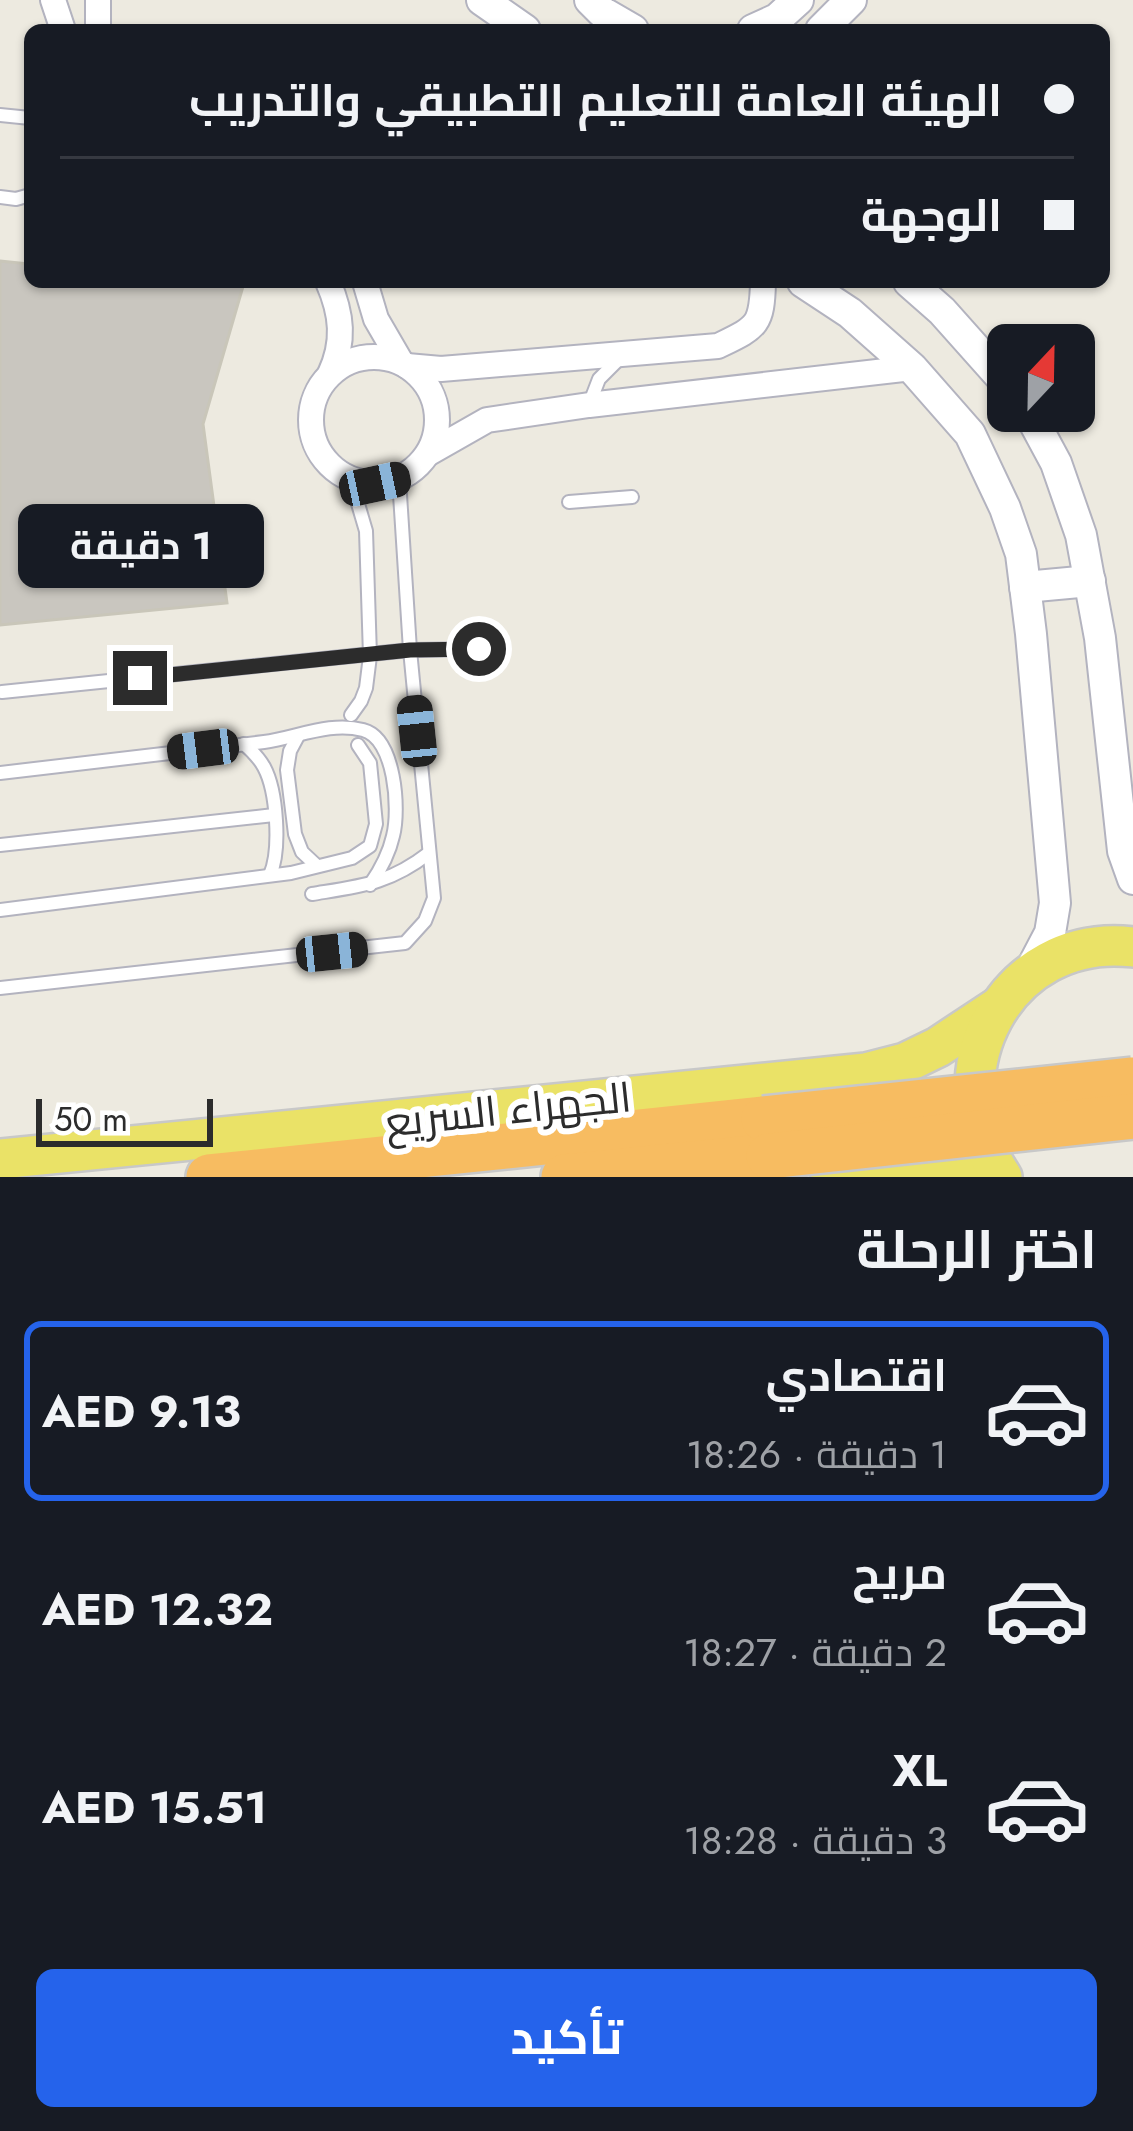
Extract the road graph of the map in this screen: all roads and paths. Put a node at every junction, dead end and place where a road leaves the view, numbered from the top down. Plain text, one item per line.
1 (482, 0) edge
2 (851, 0) edge
3 (516, 24) edge
4 (827, 24) edge
5 (330, 288) edge
6 (366, 288) edge
7 (763, 288) edge
8 (812, 288) edge
9 (916, 288) edge
10 (630, 354) junction
11 (987, 361) edge
12 (404, 364) junction
13 (912, 368) junction
14 (330, 374) junction
15 (589, 405) junction
16 (1038, 432) edge
17 (429, 453) junction
18 (399, 479) junction
19 (350, 480) junction
20 (632, 497) dead end
21 (569, 502) dead end
22 (1090, 581) junction
23 (1025, 587) junction
24 (479, 649) dead end
25 (410, 650) junction
26 (370, 656) junction
27 (2, 692) edge
28 (351, 715) dead end
29 (299, 735) junction
30 (244, 744) junction
31 (358, 745) dead end
32 (0, 773) edge
33 (274, 815) junction
34 (0, 845) edge
35 (429, 853) junction
36 (317, 866) junction
37 (270, 875) junction
38 (1133, 879) edge
39 (370, 884) junction
40 (312, 893) dead end
41 (0, 910) edge
42 (1133, 947) edge
43 (0, 988) edge
44 (1014, 992) junction
45 (1133, 1080) edge
46 (1133, 1116) edge
47 (0, 1159) edge
48 (209, 1177) edge
49 (564, 1177) edge
50 (831, 1177) edge
51 (974, 1177) edge
52 (1002, 1177) edge

1 - 3 street
2 - 4 street
5 - 14 street
6 - 12 street
7 - 10 street
8 - 13 street
9 - 11 street
10 - 12 street
10 - 15 lane
12 - 14 street
12 - 17 street
13 - 15 street
13 - 23 street
14 - 19 street
15 - 17 street
16 - 22 street
17 - 18 street
18 - 19 street
18 - 25 lane
19 - 26 lane
20 - 21 lane
22 - 23 street
22 - 38 street
23 - 44 street
24 - 25 lane
25 - 26 lane
25 - 35 lane
26 - 27 lane
26 - 28 lane
29 - 30 lane
29 - 36 lane
29 - 39 lane
30 - 32 lane
30 - 33 lane
31 - 36 lane
33 - 34 lane
33 - 37 lane
35 - 39 lane
35 - 43 lane
36 - 37 lane
37 - 41 lane
39 - 40 lane
42 - 44 main road, الجهراء السريع
44 - 47 main road, الجهراء السريع
44 - 52 main road
45 - 48 highway, الجهراء السريع, bridge
46 - 49 highway, الجهراء السريع, bridge
50 - 51 main road

